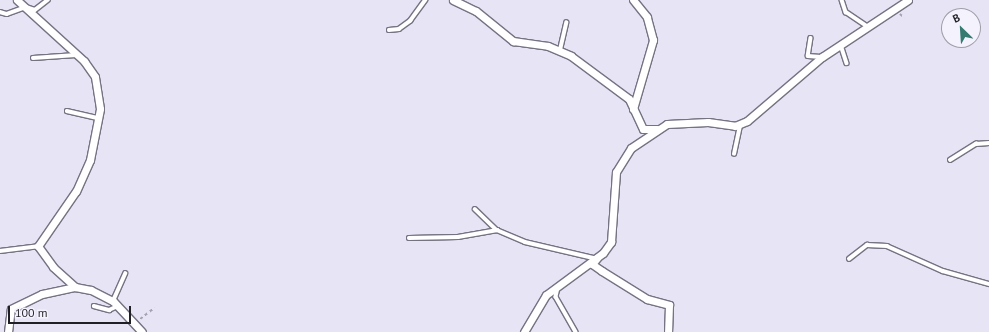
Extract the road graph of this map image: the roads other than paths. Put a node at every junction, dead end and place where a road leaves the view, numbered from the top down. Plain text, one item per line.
1 (17, 0) edge
2 (48, 0) edge
3 (424, 0) edge
4 (453, 0) edge
5 (633, 0) edge
6 (842, 0) edge
7 (908, 0) edge
8 (26, 7) junction
9 (0, 12) edge
10 (566, 23) dead end
11 (867, 26) junction
12 (389, 30) dead end
13 (811, 38) dead end
14 (841, 44) junction
15 (560, 50) junction
16 (79, 55) junction
17 (822, 57) junction
18 (33, 58) dead end
19 (847, 62) dead end
20 (633, 109) junction
21 (67, 111) dead end
22 (99, 118) junction
23 (740, 124) junction
24 (656, 129) junction
25 (989, 143) edge
26 (734, 154) dead end
27 (950, 160) dead end
28 (475, 210) dead end
29 (497, 230) junction
30 (409, 238) dead end
31 (39, 247) junction
32 (0, 251) edge
33 (596, 257) junction
34 (849, 259) dead end
35 (125, 274) dead end
36 (989, 284) edge
37 (559, 285) junction
38 (74, 287) junction
39 (116, 303) junction
40 (94, 306) dead end
41 (8, 332) edge
42 (142, 332) edge
43 (524, 332) edge
44 (576, 332) edge
45 (668, 332) edge

1 - 8 street
2 - 8 lane
3 - 12 lane
4 - 15 street
5 - 20 street
6 - 11 lane
7 - 11 street
8 - 9 lane
8 - 16 street
10 - 15 lane
11 - 14 street
13 - 17 lane
14 - 17 street
14 - 19 lane
15 - 20 street
16 - 18 lane
16 - 22 street
17 - 23 street
20 - 24 street
21 - 22 lane
22 - 31 street
23 - 24 street
23 - 26 lane
24 - 33 street
25 - 27 lane
28 - 29 lane
29 - 30 lane
29 - 33 lane
31 - 32 lane
31 - 38 street
33 - 37 street
33 - 45 street
34 - 36 lane
35 - 39 lane
37 - 43 street
37 - 44 lane
38 - 39 street
38 - 41 street
39 - 40 lane
39 - 42 street

